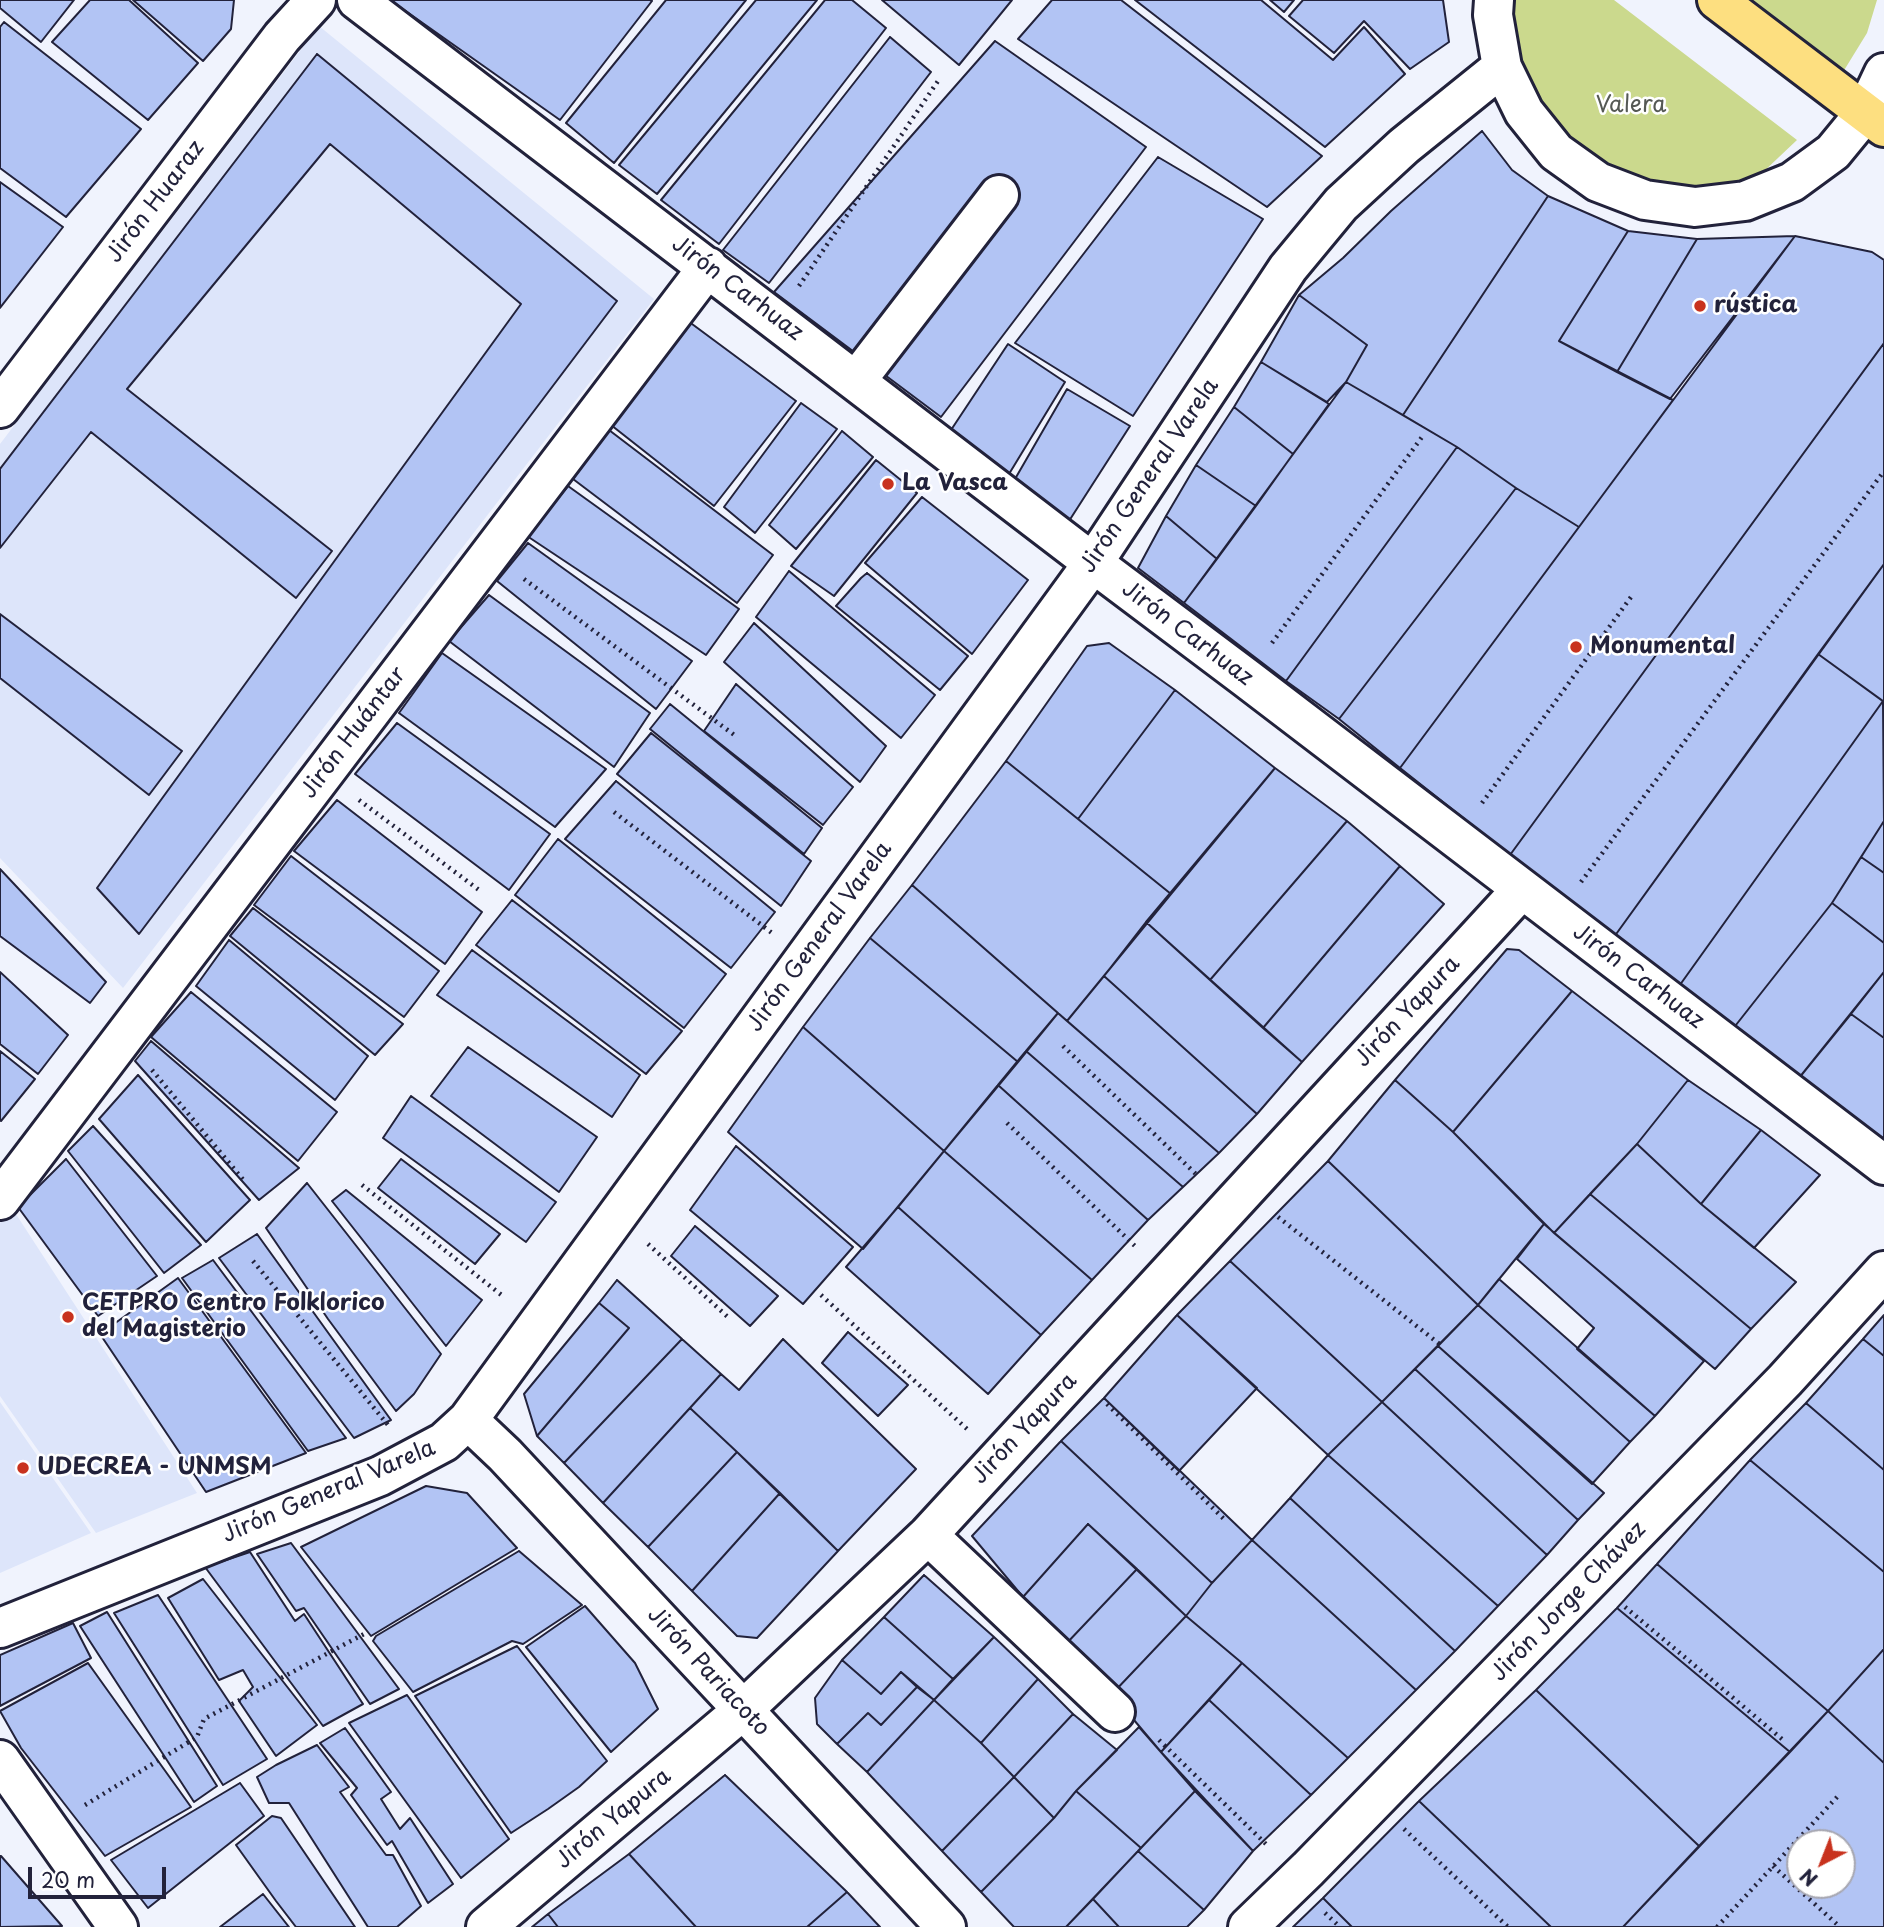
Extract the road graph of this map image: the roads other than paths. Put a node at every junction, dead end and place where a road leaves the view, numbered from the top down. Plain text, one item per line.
1 (316, 0) edge
2 (358, 0) edge
3 (1494, 0) edge
4 (1717, 0) edge
5 (1502, 67) junction
6 (1884, 73) edge
7 (1875, 120) edge
8 (999, 195) dead end
9 (708, 267) junction
10 (856, 381) junction
11 (0, 408) edge
12 (1093, 563) junction
13 (1522, 889) junction
14 (1884, 1165) edge
15 (0, 1200) edge
16 (1884, 1271) edge
17 (468, 1420) junction
18 (928, 1535) junction
19 (0, 1628) edge
20 (743, 1710) junction
21 (1115, 1712) dead end
22 (0, 1759) edge
23 (118, 1927) edge
24 (486, 1927) edge
25 (946, 1927) edge
26 (1248, 1927) edge

1 - 11 street, Jirón Huaraz
2 - 9 street, Jirón Carhuaz
3 - 5 street
4 - 7 main road
5 - 7 street
5 - 12 street, Jirón General Varela
6 - 7 street
8 - 10 street
9 - 10 street, Jirón Carhuaz
9 - 15 street, Jirón Huántar
10 - 12 street, Jirón Carhuaz
12 - 13 street, Jirón Carhuaz
12 - 17 street, Jirón General Varela
13 - 14 street, Jirón Carhuaz
13 - 18 street, Jirón Yapura
16 - 26 street, Jirón Jorge Chávez
17 - 19 street, Jirón General Varela
17 - 20 street, Jirón Pariacoto
18 - 20 street, Jirón Yapura
18 - 21 street
20 - 24 street, Jirón Yapura
20 - 25 street, Jirón Pariacoto
22 - 23 street

